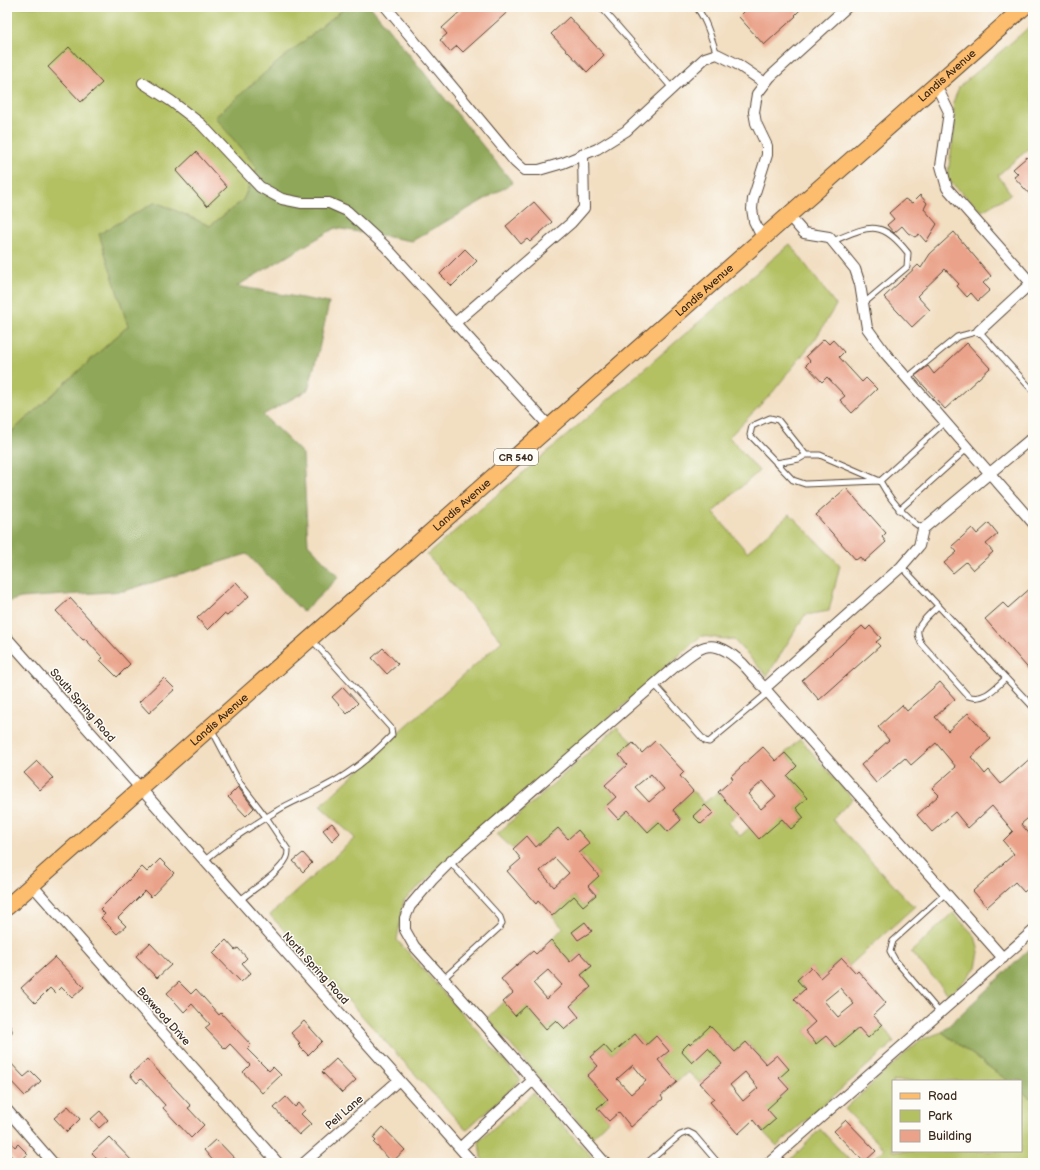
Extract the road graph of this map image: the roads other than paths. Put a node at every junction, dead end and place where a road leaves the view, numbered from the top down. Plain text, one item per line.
1 (386, 7) edge
2 (601, 7) edge
3 (696, 7) edge
4 (847, 7) edge
5 (1024, 7) edge
6 (717, 54) junction
7 (143, 83) dead end
8 (765, 83) junction
9 (936, 85) junction
10 (672, 88) junction
11 (583, 154) junction
12 (789, 216) junction
13 (762, 239) junction
14 (833, 241) junction
15 (1032, 282) edge
16 (863, 304) junction
17 (455, 323) junction
18 (979, 331) junction
19 (907, 378) junction
20 (1033, 392) edge
21 (946, 422) junction
22 (550, 427) junction
23 (1033, 437) edge
24 (968, 448) junction
25 (806, 455) junction
26 (776, 463) junction
27 (990, 473) junction
28 (880, 481) junction
29 (899, 510) junction
30 (1033, 523) edge
31 (923, 529) junction
32 (901, 566) junction
33 (938, 606) junction
34 (7, 638) edge
35 (311, 639) junction
36 (1006, 678) junction
37 (654, 684) junction
38 (767, 690) junction
39 (1033, 707) edge
40 (211, 727) junction
41 (140, 789) junction
42 (266, 817) junction
43 (204, 860) junction
44 (450, 862) junction
45 (32, 885) junction
46 (946, 893) junction
47 (239, 901) junction
48 (7, 907) edge
49 (1033, 932) edge
50 (1003, 958) junction
51 (443, 979) junction
52 (940, 1013) junction
53 (7, 1026) edge
54 (7, 1032) edge
55 (399, 1080) junction
56 (533, 1080) junction
57 (7, 1110) edge
58 (460, 1148) junction
59 (53, 1163) edge
60 (278, 1163) edge
61 (304, 1163) edge
62 (473, 1163) edge
63 (605, 1163) edge
64 (647, 1163) edge
65 (718, 1163) edge
66 (769, 1163) edge

1 - 11 street
2 - 10 lane
3 - 6 lane
4 - 8 street
5 - 9 main road, Landis Avenue / CR 540
6 - 8 street
6 - 10 street
7 - 17 street
8 - 13 street
9 - 12 main road, Landis Avenue / CR 540
9 - 15 street
10 - 11 street
11 - 17 street
12 - 13 main road, Landis Avenue / CR 540
12 - 14 street
13 - 22 main road, Landis Avenue / CR 540
14 - 16 street
14 - 16 lane
15 - 18 street
16 - 19 street
17 - 22 street
18 - 19 lane
18 - 20 lane
19 - 21 street
21 - 24 street
21 - 28 lane
22 - 35 main road, Landis Avenue / CR 540
23 - 27 street
24 - 27 street
24 - 29 lane
25 - 26 lane
25 - 26 lane
25 - 28 lane
26 - 28 lane
27 - 30 street
27 - 31 street
28 - 29 lane
29 - 31 lane
31 - 32 street
32 - 33 lane
32 - 38 street
33 - 36 lane
33 - 36 lane
34 - 41 street, South Spring Road
35 - 40 main road, Landis Avenue / CR 540
35 - 42 lane
36 - 39 lane
37 - 38 street
37 - 38 lane
37 - 44 street
38 - 46 street
40 - 41 main road, Landis Avenue / CR 540
40 - 42 lane
41 - 43 street, North Spring Road
41 - 45 main road, Landis Avenue / CR 540
42 - 43 lane
42 - 47 lane
43 - 47 street, North Spring Road
44 - 51 street
44 - 51 lane
45 - 48 main road, Landis Avenue / CR 540
45 - 60 street, Boxwood Drive
46 - 50 street
46 - 52 lane
47 - 55 street, North Spring Road
49 - 50 street
50 - 52 street
51 - 56 street
52 - 66 street
53 - 54 lane
55 - 58 street, North Spring Road
55 - 61 street, Pell Lane
56 - 58 street
56 - 63 street
57 - 59 street
58 - 62 street, North Spring Road
64 - 65 lane

